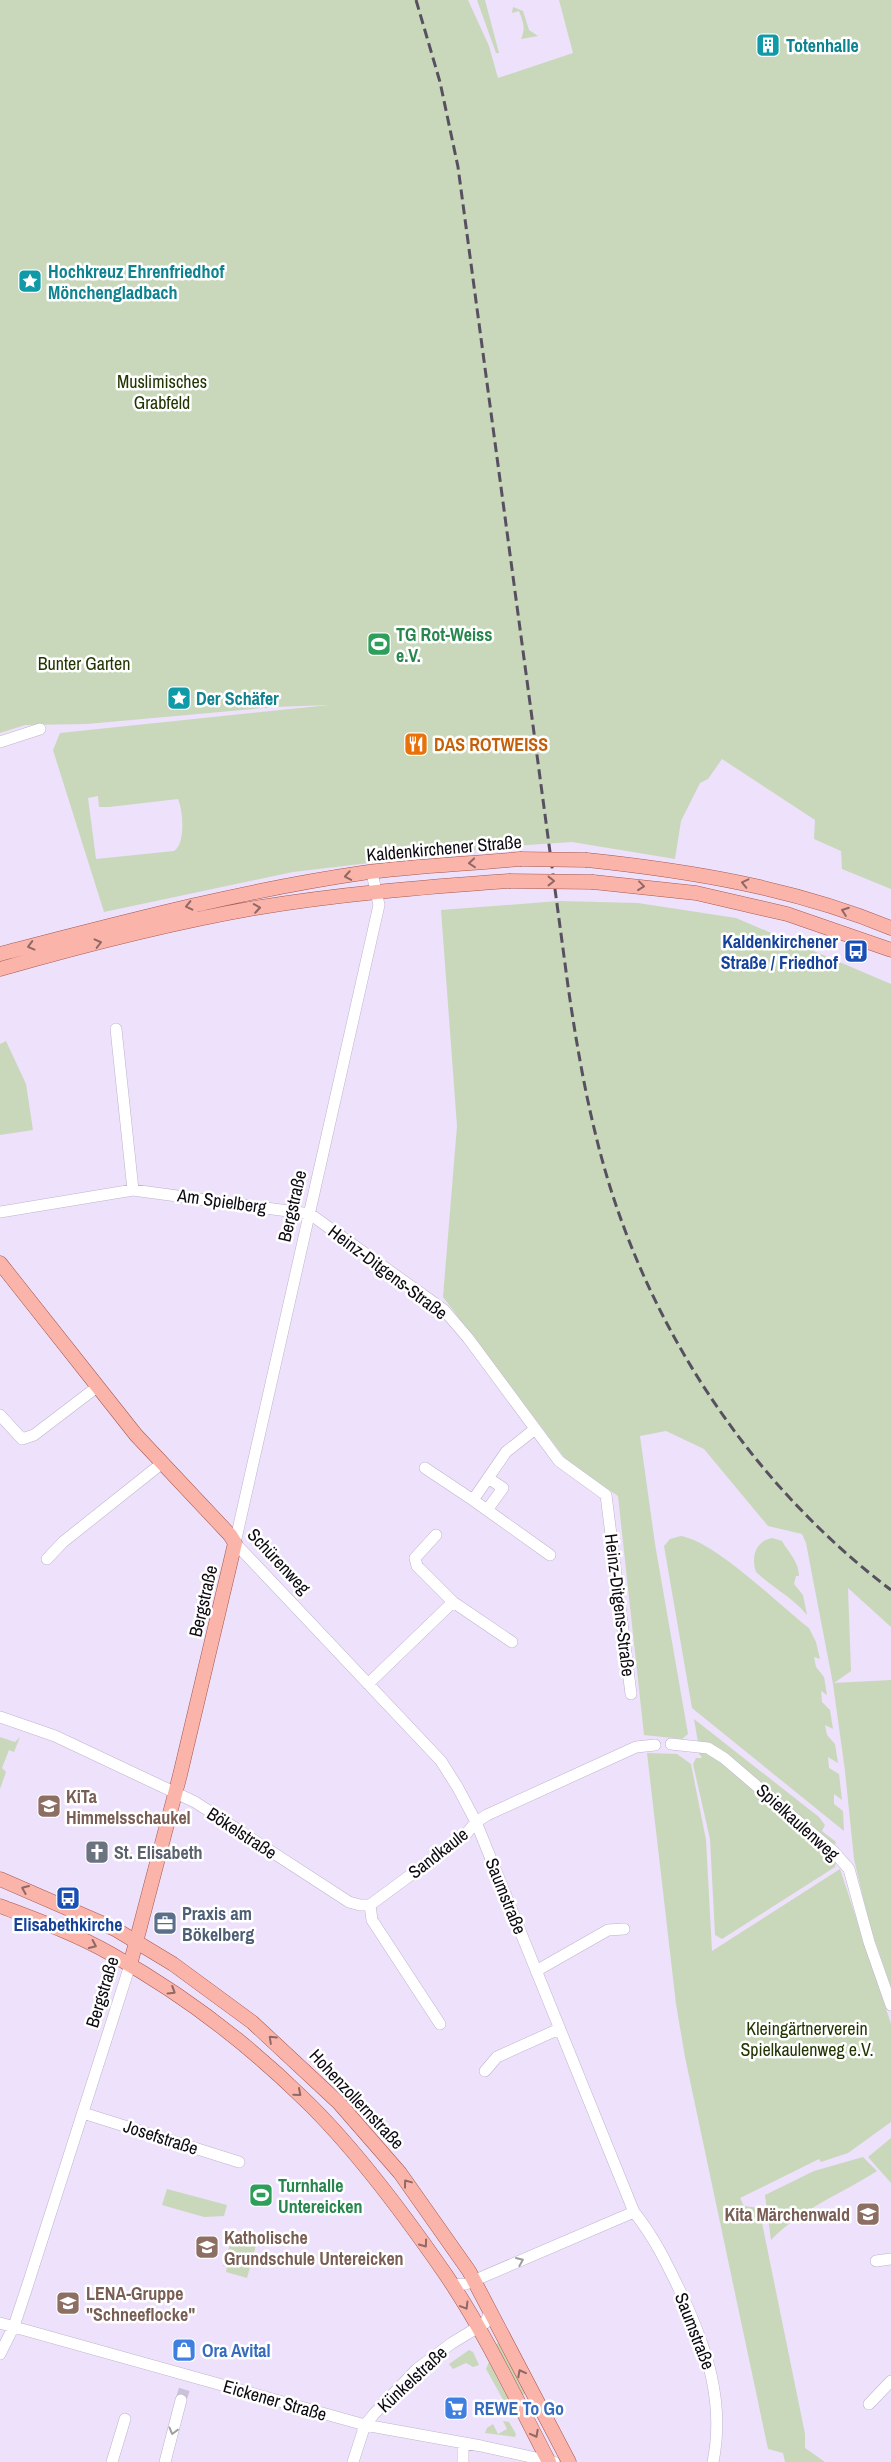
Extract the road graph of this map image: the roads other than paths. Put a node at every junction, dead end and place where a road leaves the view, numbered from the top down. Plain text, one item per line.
1 (40, 729) dead end
2 (0, 742) edge
3 (372, 873) junction
4 (377, 892) junction
5 (891, 928) edge
6 (891, 950) edge
7 (0, 954) edge
8 (0, 969) edge
9 (116, 1029) dead end
10 (133, 1190) junction
11 (0, 1212) edge
12 (310, 1214) junction
13 (0, 1263) edge
14 (97, 1387) junction
15 (0, 1415) edge
16 (535, 1429) junction
17 (161, 1464) junction
18 (424, 1468) dead end
19 (488, 1478) junction
20 (473, 1500) junction
21 (487, 1510) junction
22 (436, 1535) dead end
23 (235, 1543) junction
24 (550, 1555) dead end
25 (47, 1558) dead end
26 (454, 1602) junction
27 (512, 1642) dead end
28 (368, 1684) junction
29 (631, 1694) dead end
30 (0, 1717) edge
31 (672, 1744) dead end
32 (655, 1745) dead end
33 (176, 1793) junction
34 (476, 1822) junction
35 (0, 1879) edge
36 (370, 1905) junction
37 (0, 1906) edge
38 (624, 1930) dead end
39 (137, 1943) junction
40 (130, 1965) junction
41 (536, 1971) junction
42 (891, 2006) edge
43 (440, 2024) dead end
44 (559, 2029) junction
45 (485, 2071) dead end
46 (83, 2113) junction
47 (239, 2162) dead end
48 (634, 2212) junction
49 (891, 2259) edge
50 (876, 2261) dead end
51 (475, 2280) junction
52 (452, 2285) junction
53 (490, 2314) junction
54 (0, 2323) edge
55 (14, 2326) junction
56 (477, 2327) junction
57 (0, 2354) edge
58 (891, 2381) edge
59 (181, 2400) tunnel mouth
60 (869, 2404) dead end
61 (125, 2419) dead end
62 (365, 2425) junction
63 (463, 2444) junction
64 (112, 2462) edge
65 (165, 2462) edge
66 (353, 2462) edge
67 (463, 2462) edge
68 (551, 2462) edge
69 (569, 2462) edge
70 (713, 2462) edge

1 - 2 street
3 - 4 street, Bergstraße
5 -> 3 main road, Kaldenkirchener Straße, bridge
3 -> 7 main road, Kaldenkirchener Straße
4 -> 6 main road, bridge
8 -> 4 main road
4 - 12 street, Bergstraße
9 - 10 street
10 - 11 street, Am Spielberg
10 - 12 street, Am Spielberg
12 - 16 street, Heinz-Ditgens-Straße
12 - 23 street, Bergstraße
13 - 14 main road, Schürenweg
14 - 15 street
14 - 17 main road, Schürenweg
16 - 19 street
16 - 29 street, Heinz-Ditgens-Straße
17 - 23 main road, Schürenweg
17 - 25 street
18 - 20 street
19 - 20 street
19 - 21 street
20 - 21 street
21 - 24 street
22 - 26 street
23 - 28 street, Schürenweg
23 - 33 main road, Bergstraße
26 - 27 street
26 - 28 street
28 - 34 street, Schürenweg
30 - 33 street, Bökelstraße
31 - 42 street, Spielkaulenweg
32 - 34 street, Sandkaule
33 - 36 street, Bökelstraße
33 - 39 main road, Bergstraße
34 - 36 street, Sandkaule
34 - 41 street, Saumstraße
39 -> 35 main road, Hohenzollernstraße
36 - 43 street
37 -> 40 main road
38 - 41 street
39 - 40 main road, Bergstraße
51 -> 39 main road, Hohenzollernstraße
40 - 46 street, Bergstraße
40 -> 52 main road
41 - 44 street, Saumstraße
44 - 45 street
44 - 48 street, Saumstraße
46 - 47 street, Josefstraße
46 - 55 street, Bergstraße
51 -> 48 street
48 - 70 street, Saumstraße
49 - 50 street
51 - 52 street
51 - 53 main road, Hohenzollernstraße
52 -> 56 main road
53 - 56 street, Künkelstraße
69 -> 53 main road, Hohenzollernstraße
54 - 55 street, Eickener Straße
55 - 57 street, Bergstraße
55 - 62 street, Eickener Straße
56 - 62 street, Künkelstraße
56 -> 68 main road
58 - 60 street
59 -> 65 street
61 - 64 street
62 - 63 street, Eickener Straße
62 - 66 street, Künkelstraße
63 - 67 street
63 - 68 street, Eickener Straße

